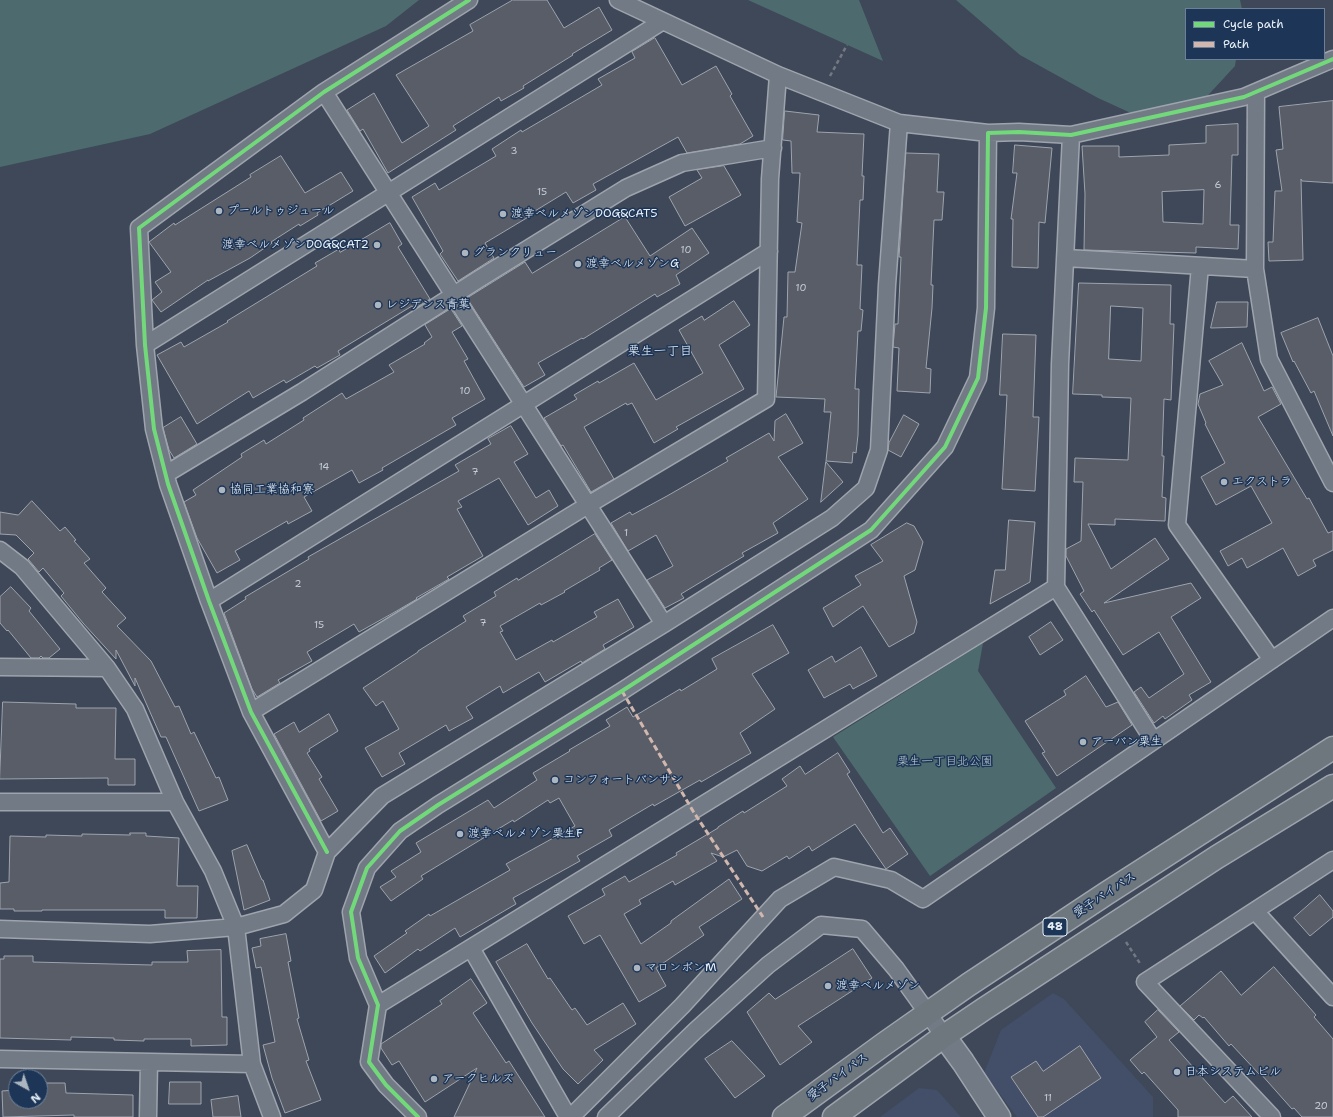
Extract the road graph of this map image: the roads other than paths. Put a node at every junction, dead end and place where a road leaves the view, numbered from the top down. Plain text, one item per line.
1 (469, 0) edge
2 (618, 0) edge
3 (663, 21) junction
4 (1333, 59) edge
5 (778, 75) junction
6 (324, 92) junction
7 (1256, 92) junction
8 (900, 123) junction
9 (988, 133) junction
10 (1071, 135) junction
11 (773, 148) junction
12 (388, 193) junction
13 (769, 251) junction
14 (1066, 258) junction
15 (1200, 266) junction
16 (1255, 269) junction
17 (454, 296) junction
18 (145, 345) junction
19 (523, 404) junction
20 (166, 474) junction
21 (1333, 482) edge
22 (588, 505) junction
23 (0, 550) edge
24 (1056, 587) junction
25 (209, 601) junction
26 (1333, 618) edge
27 (664, 624) junction
28 (1272, 660) junction
29 (0, 667) edge
30 (107, 668) junction
31 (251, 712) junction
32 (1153, 740) junction
33 (1333, 748) edge
34 (1333, 786) edge
35 (0, 802) edge
36 (175, 802) junction
37 (327, 852) junction
38 (1333, 860) edge
39 (1256, 911) junction
40 (236, 928) junction
41 (0, 929) edge
42 (471, 948) junction
43 (1333, 997) edge
44 (378, 1005) junction
45 (928, 1013) junction
46 (944, 1036) junction
47 (0, 1059) edge
48 (149, 1062) junction
49 (252, 1064) junction
50 (148, 1117) edge
51 (272, 1117) edge
52 (418, 1117) edge
53 (568, 1117) edge
54 (571, 1117) edge
55 (606, 1117) edge
56 (784, 1117) edge
57 (834, 1117) edge
58 (999, 1117) edge
59 (1272, 1117) edge

1 - 6 street
2 - 3 street
3 - 5 street
3 - 12 street
4 - 7 street
5 - 8 street
5 - 11 street
6 - 12 street
6 - 18 street
7 - 10 street
7 - 16 street
8 - 9 street
8 - 27 street
9 - 10 street
9 - 44 street
10 - 14 street
11 - 13 street
11 - 17 street
12 - 17 street
12 - 18 street
13 - 19 street
13 - 22 street
14 - 15 street
14 - 24 street
15 - 16 street
15 - 28 street
16 - 21 street
17 - 19 street
17 - 20 street
18 - 20 street
19 - 22 street
19 - 25 street
20 - 25 street
22 - 27 street
22 - 31 street
23 - 30 street
24 - 32 street
24 - 42 street
25 - 31 street
26 - 28 street
27 - 37 street
28 - 32 street
29 - 30 street
30 - 36 street
31 - 37 street
32 - 54 street
33 - 45 highway, 愛子バイパス / 48
34 - 46 highway, 48
35 - 36 street
36 - 40 street
37 - 40 street
38 - 39 street
39 - 43 street
39 - 59 street
40 - 41 street
40 - 49 street
42 - 44 street
42 - 53 street
44 - 52 street
45 - 46 street
45 - 55 street
45 - 56 highway, 愛子バイパス / 48
46 - 57 highway, 48
46 - 58 street
47 - 48 street
48 - 49 street
48 - 50 street
49 - 51 street

